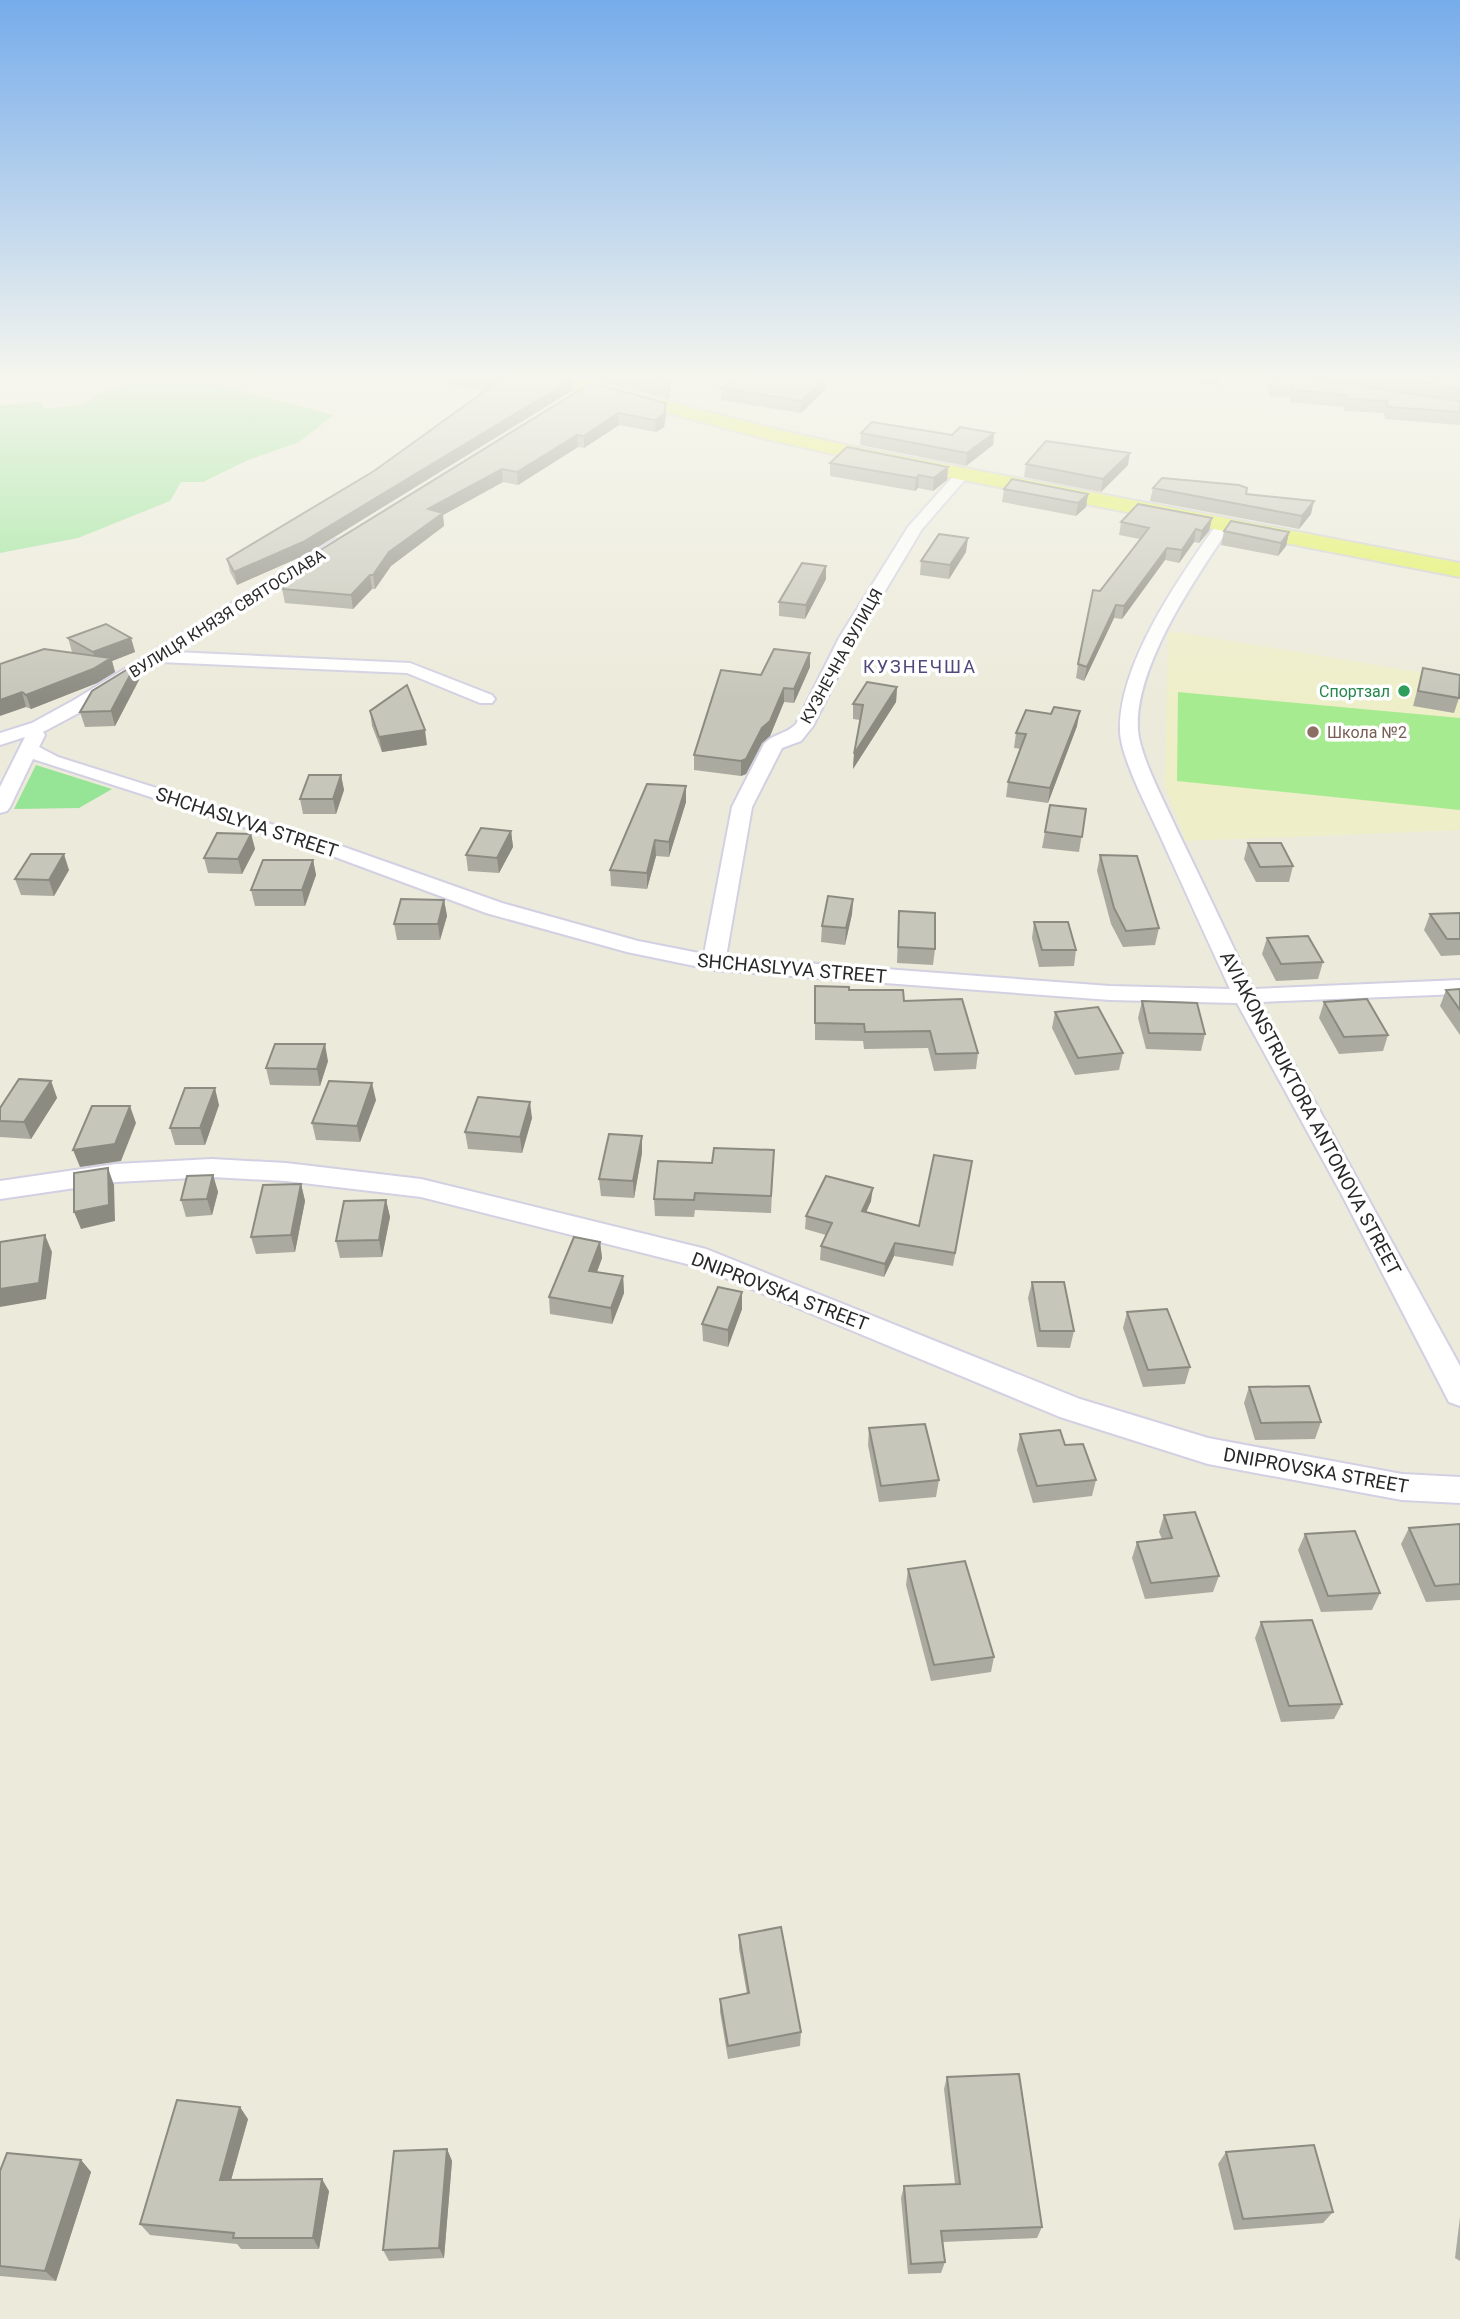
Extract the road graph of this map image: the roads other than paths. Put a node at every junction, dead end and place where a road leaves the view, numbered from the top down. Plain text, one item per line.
1 (954, 484) edge
2 (1011, 484) edge
3 (1224, 524) junction
4 (351, 535) edge
5 (1460, 570) edge
6 (158, 657) junction
7 (486, 699) dead end
8 (39, 727) junction
9 (0, 739) edge
10 (30, 750) junction
11 (0, 807) edge
12 (714, 963) junction
13 (1460, 987) edge
14 (1245, 996) junction
15 (0, 1190) edge
16 (1460, 1394) edge
17 (1460, 1490) edge

1 - 12 street, КУЗНЕЧНА ВУЛИЦЯ
2 - 3 main road
3 - 5 main road
3 - 14 street, AVIAKONSTRUKTORA ANTONOVA STREET
4 - 6 street, ВУЛИЦЯ КНЯЗЯ СВЯТОСЛАВА
6 - 7 street
6 - 8 street, ВУЛИЦЯ КНЯЗЯ СВЯТОСЛАВА
8 - 9 street, ВУЛИЦЯ КНЯЗЯ СВЯТОСЛАВА
8 - 10 street
10 - 11 street
10 - 12 street, SHCHASLYVA STREET
12 - 14 street, SHCHASLYVA STREET
13 - 14 street, SHCHASLYVA STREET
14 - 16 street, AVIAKONSTRUKTORA ANTONOVA STREET
15 - 17 street, DNIPROVSKA STREET

